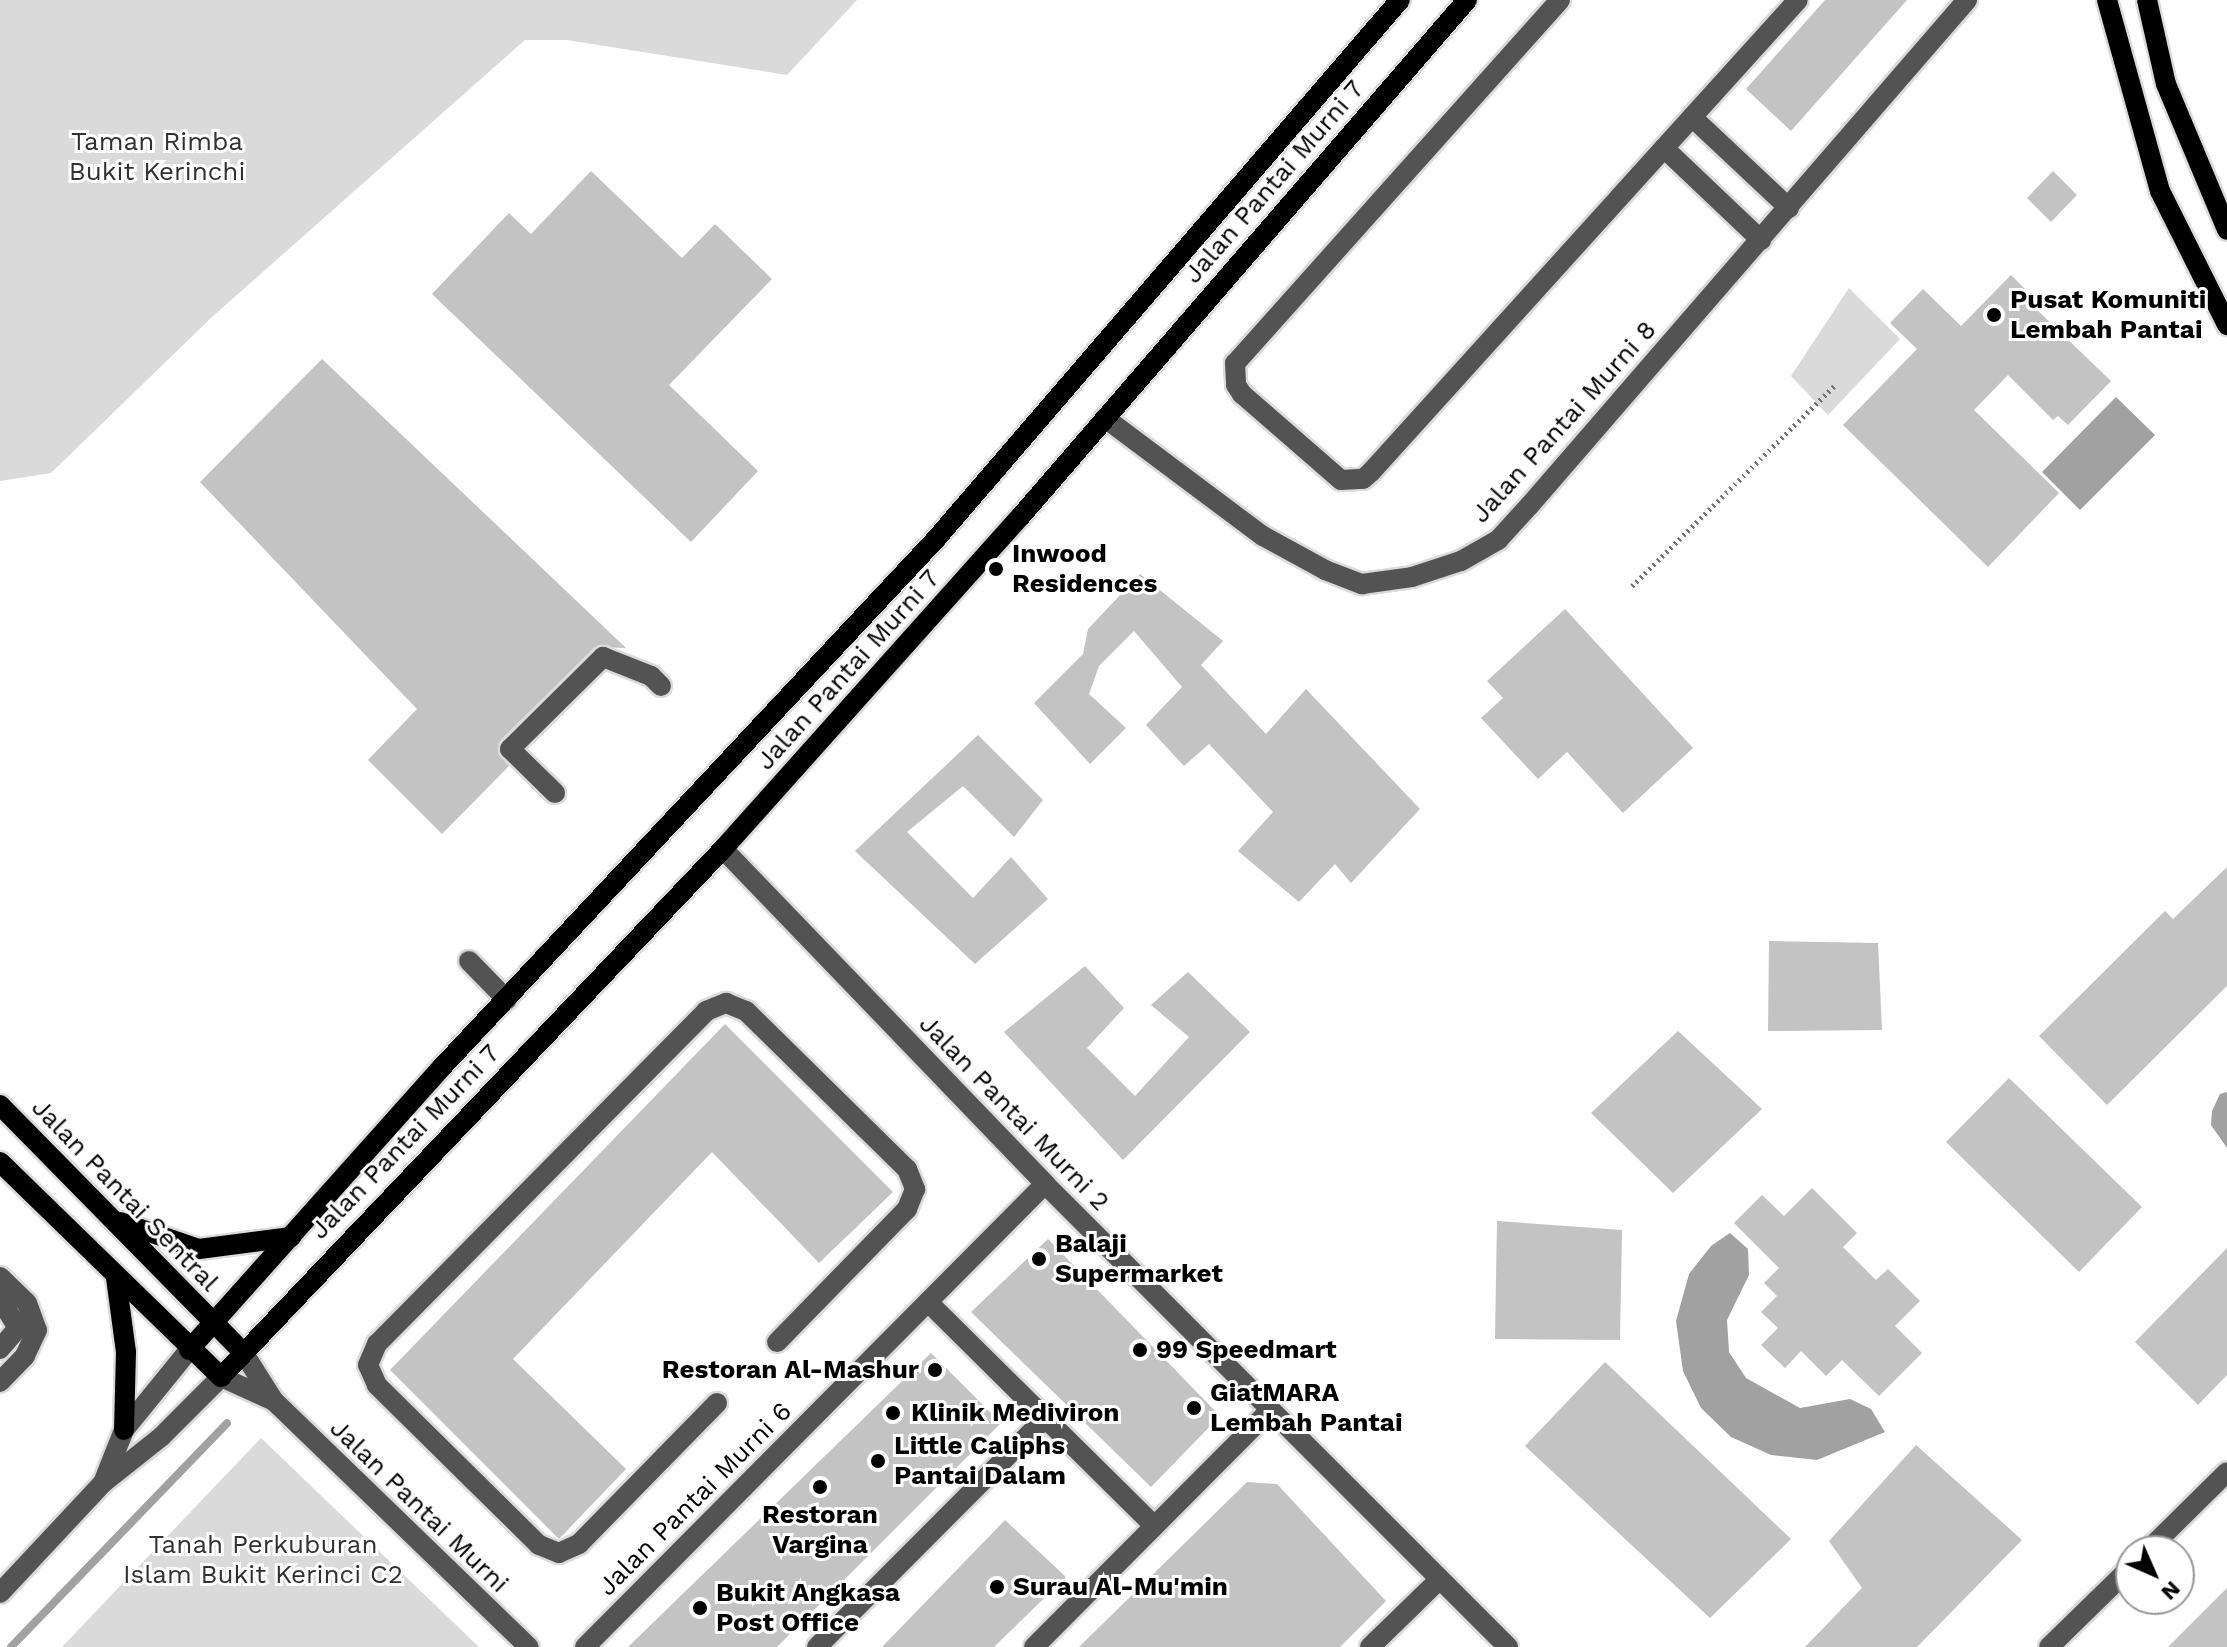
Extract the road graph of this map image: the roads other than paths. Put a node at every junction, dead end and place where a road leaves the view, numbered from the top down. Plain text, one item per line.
1 (1400, 0) edge
2 (1467, 0) edge
3 (1560, 0) edge
4 (1798, 0) edge
5 (1967, 0) edge
6 (2107, 0) edge
7 (2147, 0) edge
8 (1692, 117) junction
9 (1664, 148) junction
10 (1789, 208) junction
11 (2227, 230) edge
12 (1761, 240) junction
13 (2227, 325) edge
14 (1105, 418) junction
15 (661, 686) dead end
16 (555, 793) dead end
17 (723, 849) junction
18 (469, 961) dead end
19 (507, 1000) junction
20 (0, 1105) edge
21 (0, 1162) edge
22 (1045, 1184) junction
23 (112, 1219) junction
24 (291, 1237) junction
25 (0, 1277) edge
26 (116, 1278) junction
27 (0, 1299) edge
28 (928, 1302) junction
29 (213, 1322) junction
30 (777, 1342) dead end
31 (0, 1349) edge
32 (189, 1350) junction
33 (243, 1352) junction
34 (221, 1377) junction
35 (0, 1382) edge
36 (274, 1401) junction
37 (717, 1403) dead end
38 (1269, 1411) junction
39 (1045, 1418) junction
40 (124, 1430) junction
41 (2227, 1472) edge
42 (103, 1483) junction
43 (1154, 1526) junction
44 (2163, 1535) edge
45 (1439, 1580) junction
46 (2115, 1583) edge
47 (0, 1593) edge
48 (529, 1647) edge
49 (585, 1647) edge
50 (817, 1647) edge
51 (1034, 1647) edge
52 (1370, 1647) edge
53 (1508, 1647) edge
54 (2049, 1647) edge

1 - 19 main road, Jalan Pantai Murni 7
2 - 14 main road, Jalan Pantai Murni 7
3 - 9 street
4 - 8 street
5 - 10 street, Jalan Pantai Murni 8
6 - 13 main road
7 - 11 main road
8 - 9 street
8 - 10 street
9 - 12 street
10 - 12 street, Jalan Pantai Murni 8
12 - 14 street, Jalan Pantai Murni 8
14 - 17 main road, Jalan Pantai Murni 7
15 - 16 street
17 - 22 street, Jalan Pantai Murni 2
17 - 33 main road, Jalan Pantai Murni 7
18 - 19 street
19 - 24 main road, Jalan Pantai Murni 7
20 - 23 main road, Jalan Pantai Sentral
21 - 26 main road
22 - 28 street, Jalan Pantai Murni 6
22 - 38 street, Jalan Pantai Murni 2
23 - 24 main road
23 - 29 main road, Jalan Pantai Sentral
24 - 29 main road, Jalan Pantai Murni 7
25 - 35 street
26 - 32 main road
26 - 40 main road
27 - 31 street
28 - 39 street
28 - 49 street, Jalan Pantai Murni 6
29 - 32 main road, Jalan Pantai Murni 7
29 - 33 main road, Jalan Pantai Sentral
30 - 37 street
32 - 34 main road
32 - 40 street
33 - 34 main road, Jalan Pantai Murni 7
33 - 36 street, Jalan Pantai Murni
34 - 36 street, Jalan Pantai Murni
34 - 42 street
36 - 48 street, Jalan Pantai Murni
38 - 43 street
38 - 45 street, Jalan Pantai Murni 2
39 - 43 street
39 - 50 street
40 - 42 street
41 - 44 street
42 - 47 street
43 - 51 street
45 - 52 street
45 - 53 street, Jalan Pantai Murni 2
46 - 54 street

